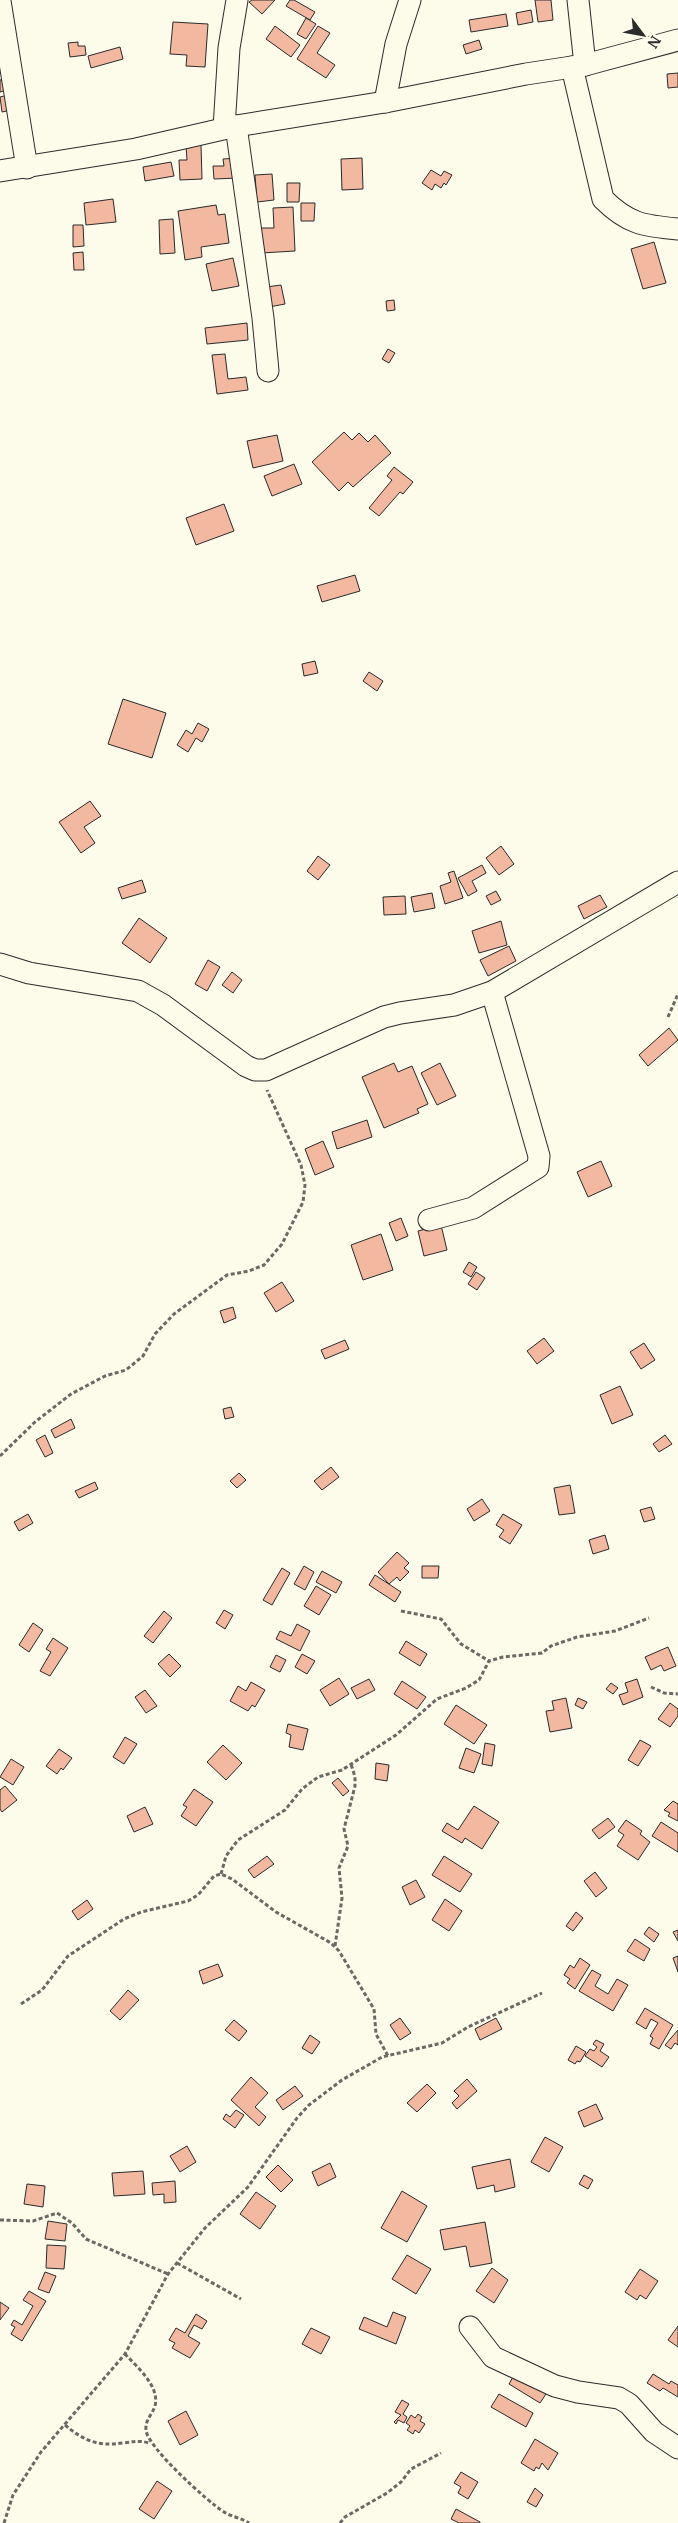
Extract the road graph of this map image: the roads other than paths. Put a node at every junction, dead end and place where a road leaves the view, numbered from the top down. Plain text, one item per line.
1 (237, 0) edge
2 (410, 0) edge
3 (578, 0) edge
4 (0, 1) edge
5 (678, 40) edge
6 (579, 66) junction
7 (385, 102) junction
8 (230, 127) junction
9 (27, 168) junction
10 (0, 171) edge
11 (678, 229) edge
12 (268, 371) dead end
13 (678, 882) edge
14 (0, 964) edge
15 (492, 992) junction
16 (429, 1220) dead end
17 (470, 2327) dead end
18 (678, 2448) edge

1 - 8 street
2 - 7 street
3 - 6 street
4 - 9 street
5 - 6 street
6 - 7 street
6 - 11 street
7 - 8 street
8 - 9 street
8 - 12 street
9 - 10 street
13 - 15 street
14 - 15 street
15 - 16 street
17 - 18 street

